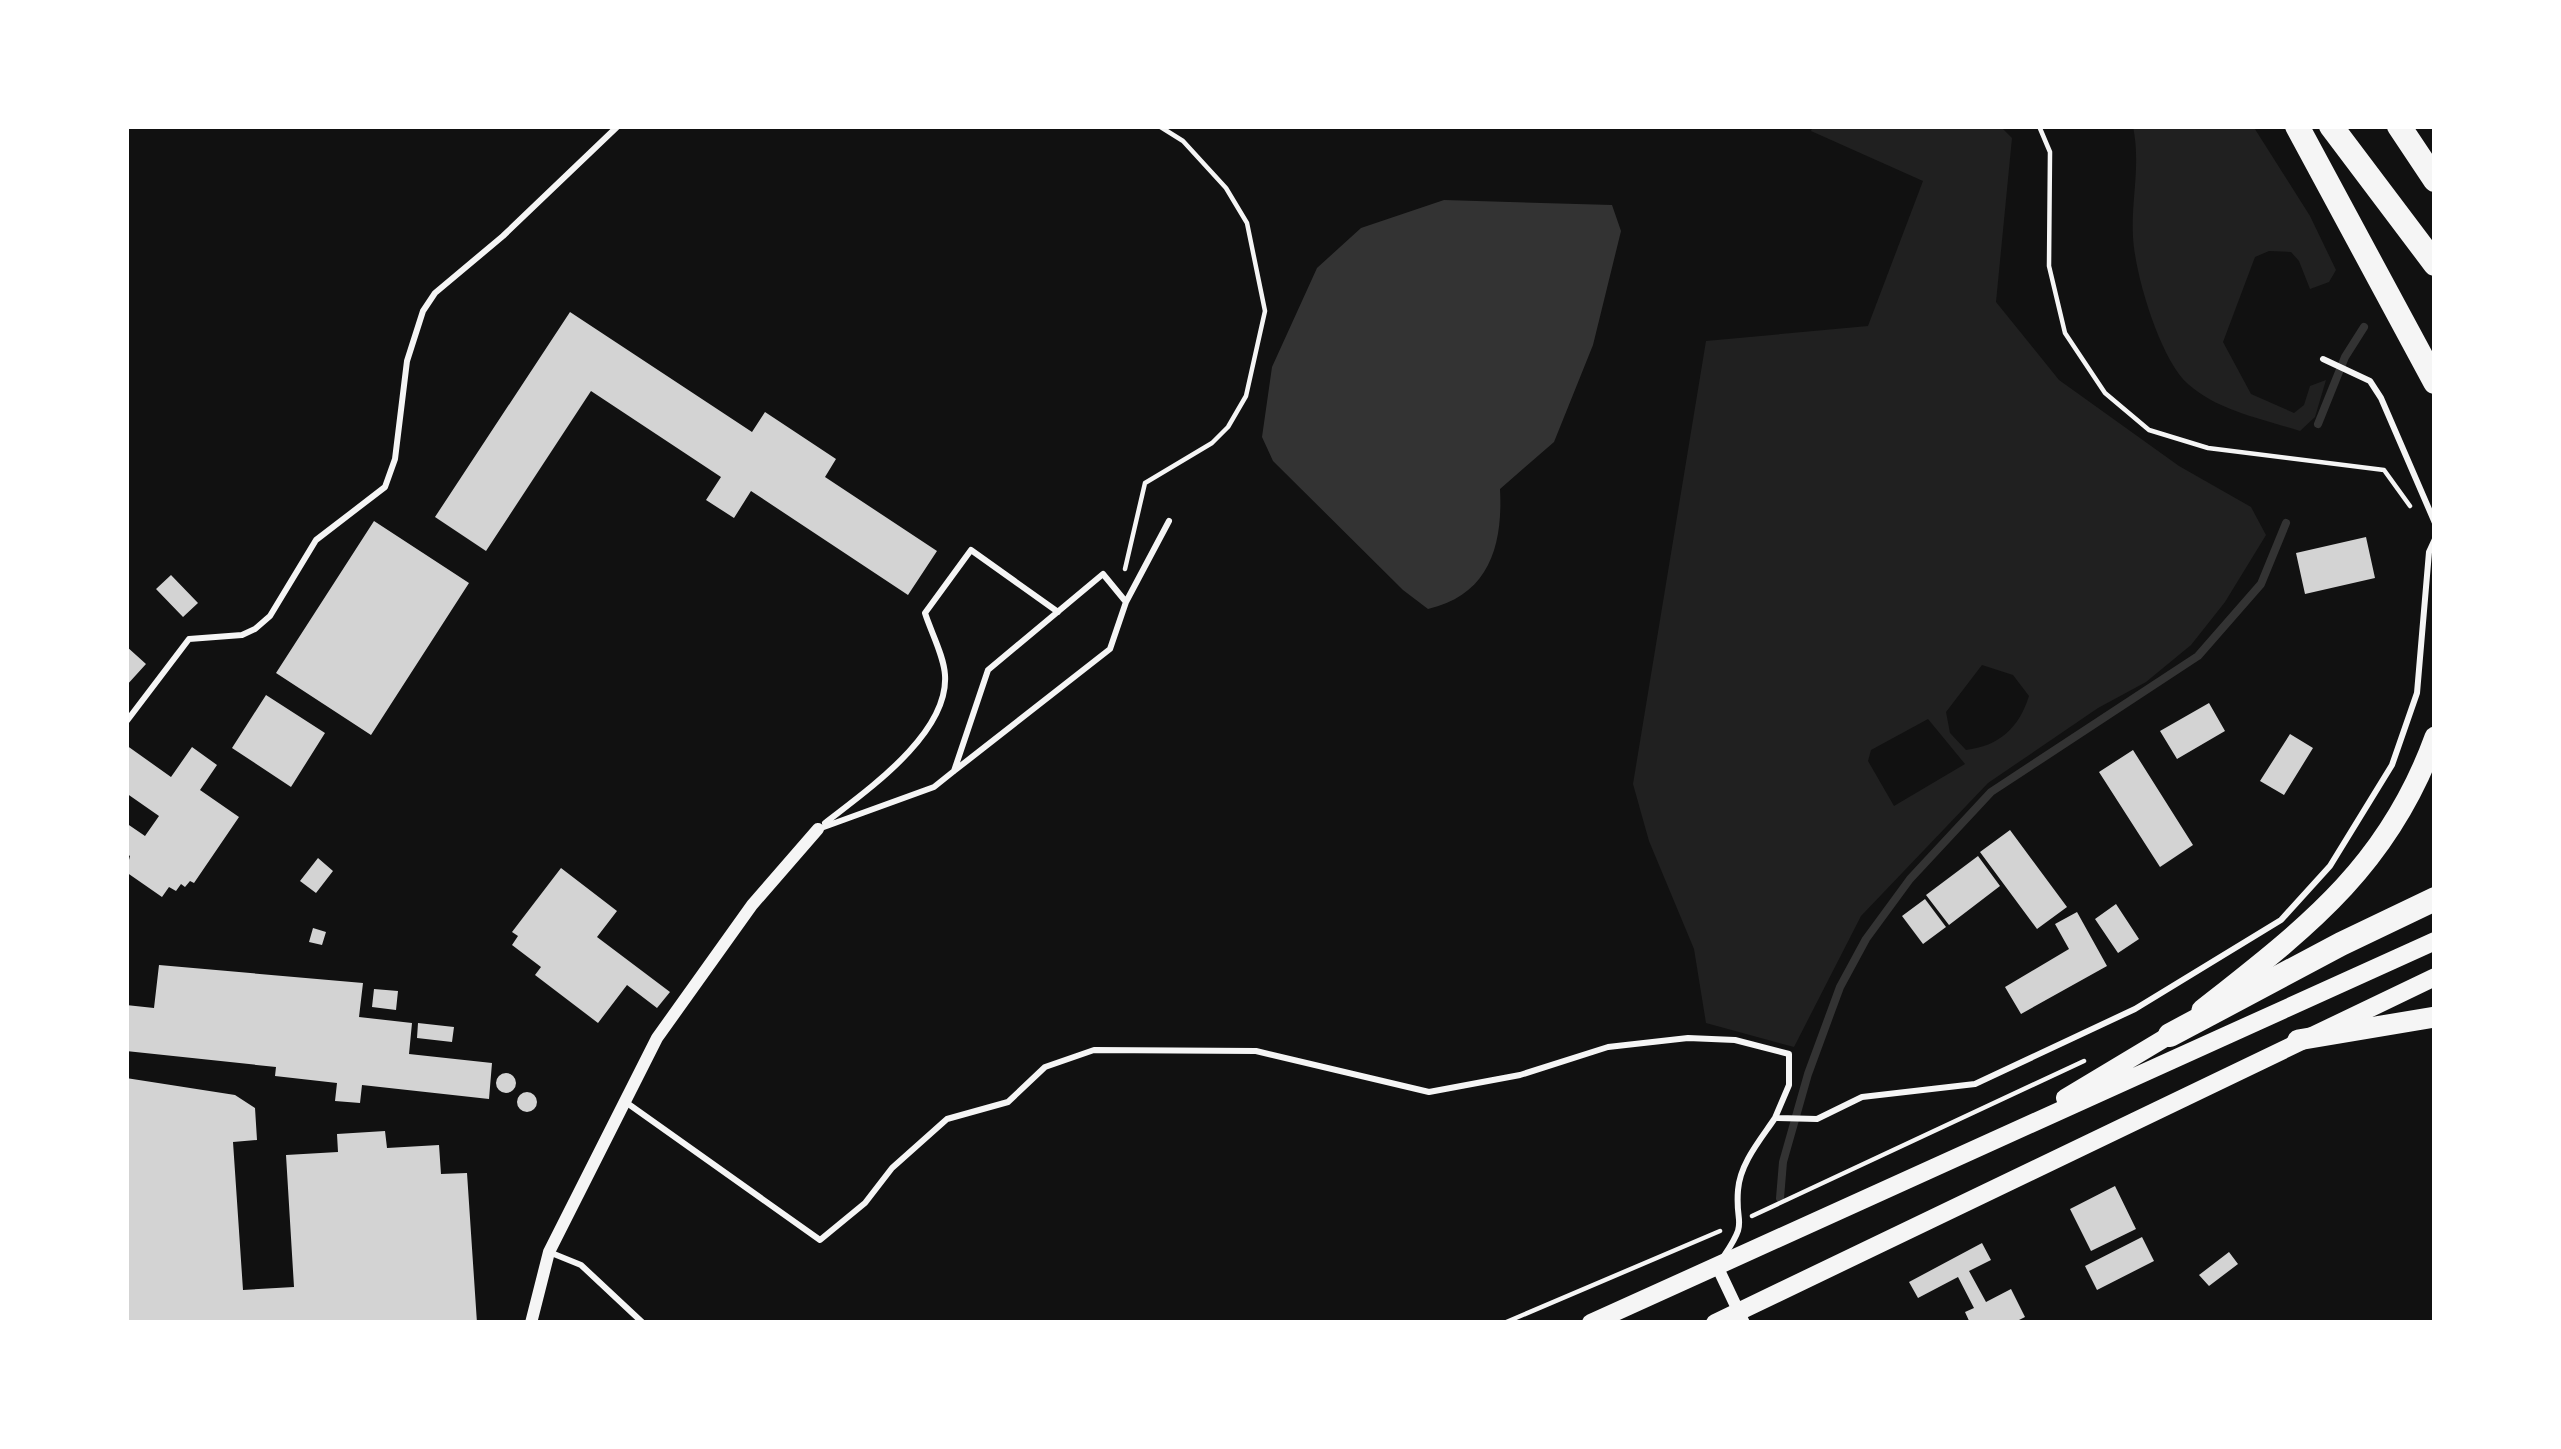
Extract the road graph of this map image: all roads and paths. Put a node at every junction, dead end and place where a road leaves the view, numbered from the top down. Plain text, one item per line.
1 (619, 126) edge
2 (1159, 126) edge
3 (2039, 126) edge
4 (2297, 126) edge
5 (2331, 126) edge
6 (2399, 126) edge
7 (2435, 180) edge
8 (2435, 264) edge
9 (2394, 311) junction
10 (2323, 359) dead end
11 (2435, 382) edge
12 (2435, 400) edge
13 (2410, 505) dead end
14 (1169, 521) dead end
15 (2435, 523) edge
16 (2435, 539) edge
17 (1119, 593) junction
18 (1126, 602) junction
19 (1058, 612) junction
20 (126, 722) edge
21 (2435, 737) edge
22 (955, 771) junction
23 (818, 829) junction
24 (2435, 899) edge
25 (2435, 941) edge
26 (2435, 977) edge
27 (2435, 1017) edge
28 (2170, 1035) junction
29 (2298, 1040) junction
30 (2093, 1056) dead end
31 (624, 1101) junction
32 (1775, 1118) junction
33 (1995, 1141) junction
34 (1740, 1222) junction
35 (549, 1252) junction
36 (1718, 1266) junction
37 (1742, 1317) edge
38 (531, 1323) edge
39 (643, 1323) edge
40 (1504, 1323) edge
41 (1591, 1323) edge
42 (1715, 1323) edge

1 - 20 lane
2 - 17 path
3 - 13 path
4 - 9 highway
5 - 8 highway
6 - 7 highway
9 - 11 highway
9 - 12 highway
10 - 15 lane
14 - 18 lane
16 - 32 lane
17 - 18 lane
17 - 19 lane
18 - 22 lane
19 - 22 lane
19 - 23 lane
21 - 28 highway
22 - 23 lane
23 - 31 street
24 - 28 highway
25 - 33 main road
26 - 29 main road
27 - 29 highway
28 - 33 main road
29 - 37 main road
30 - 34 path
31 - 32 lane
31 - 35 street
32 - 34 lane
33 - 36 main road
34 - 36 lane
34 - 40 path
35 - 38 street
35 - 39 lane
36 - 37 street
36 - 41 main road
37 - 42 main road

